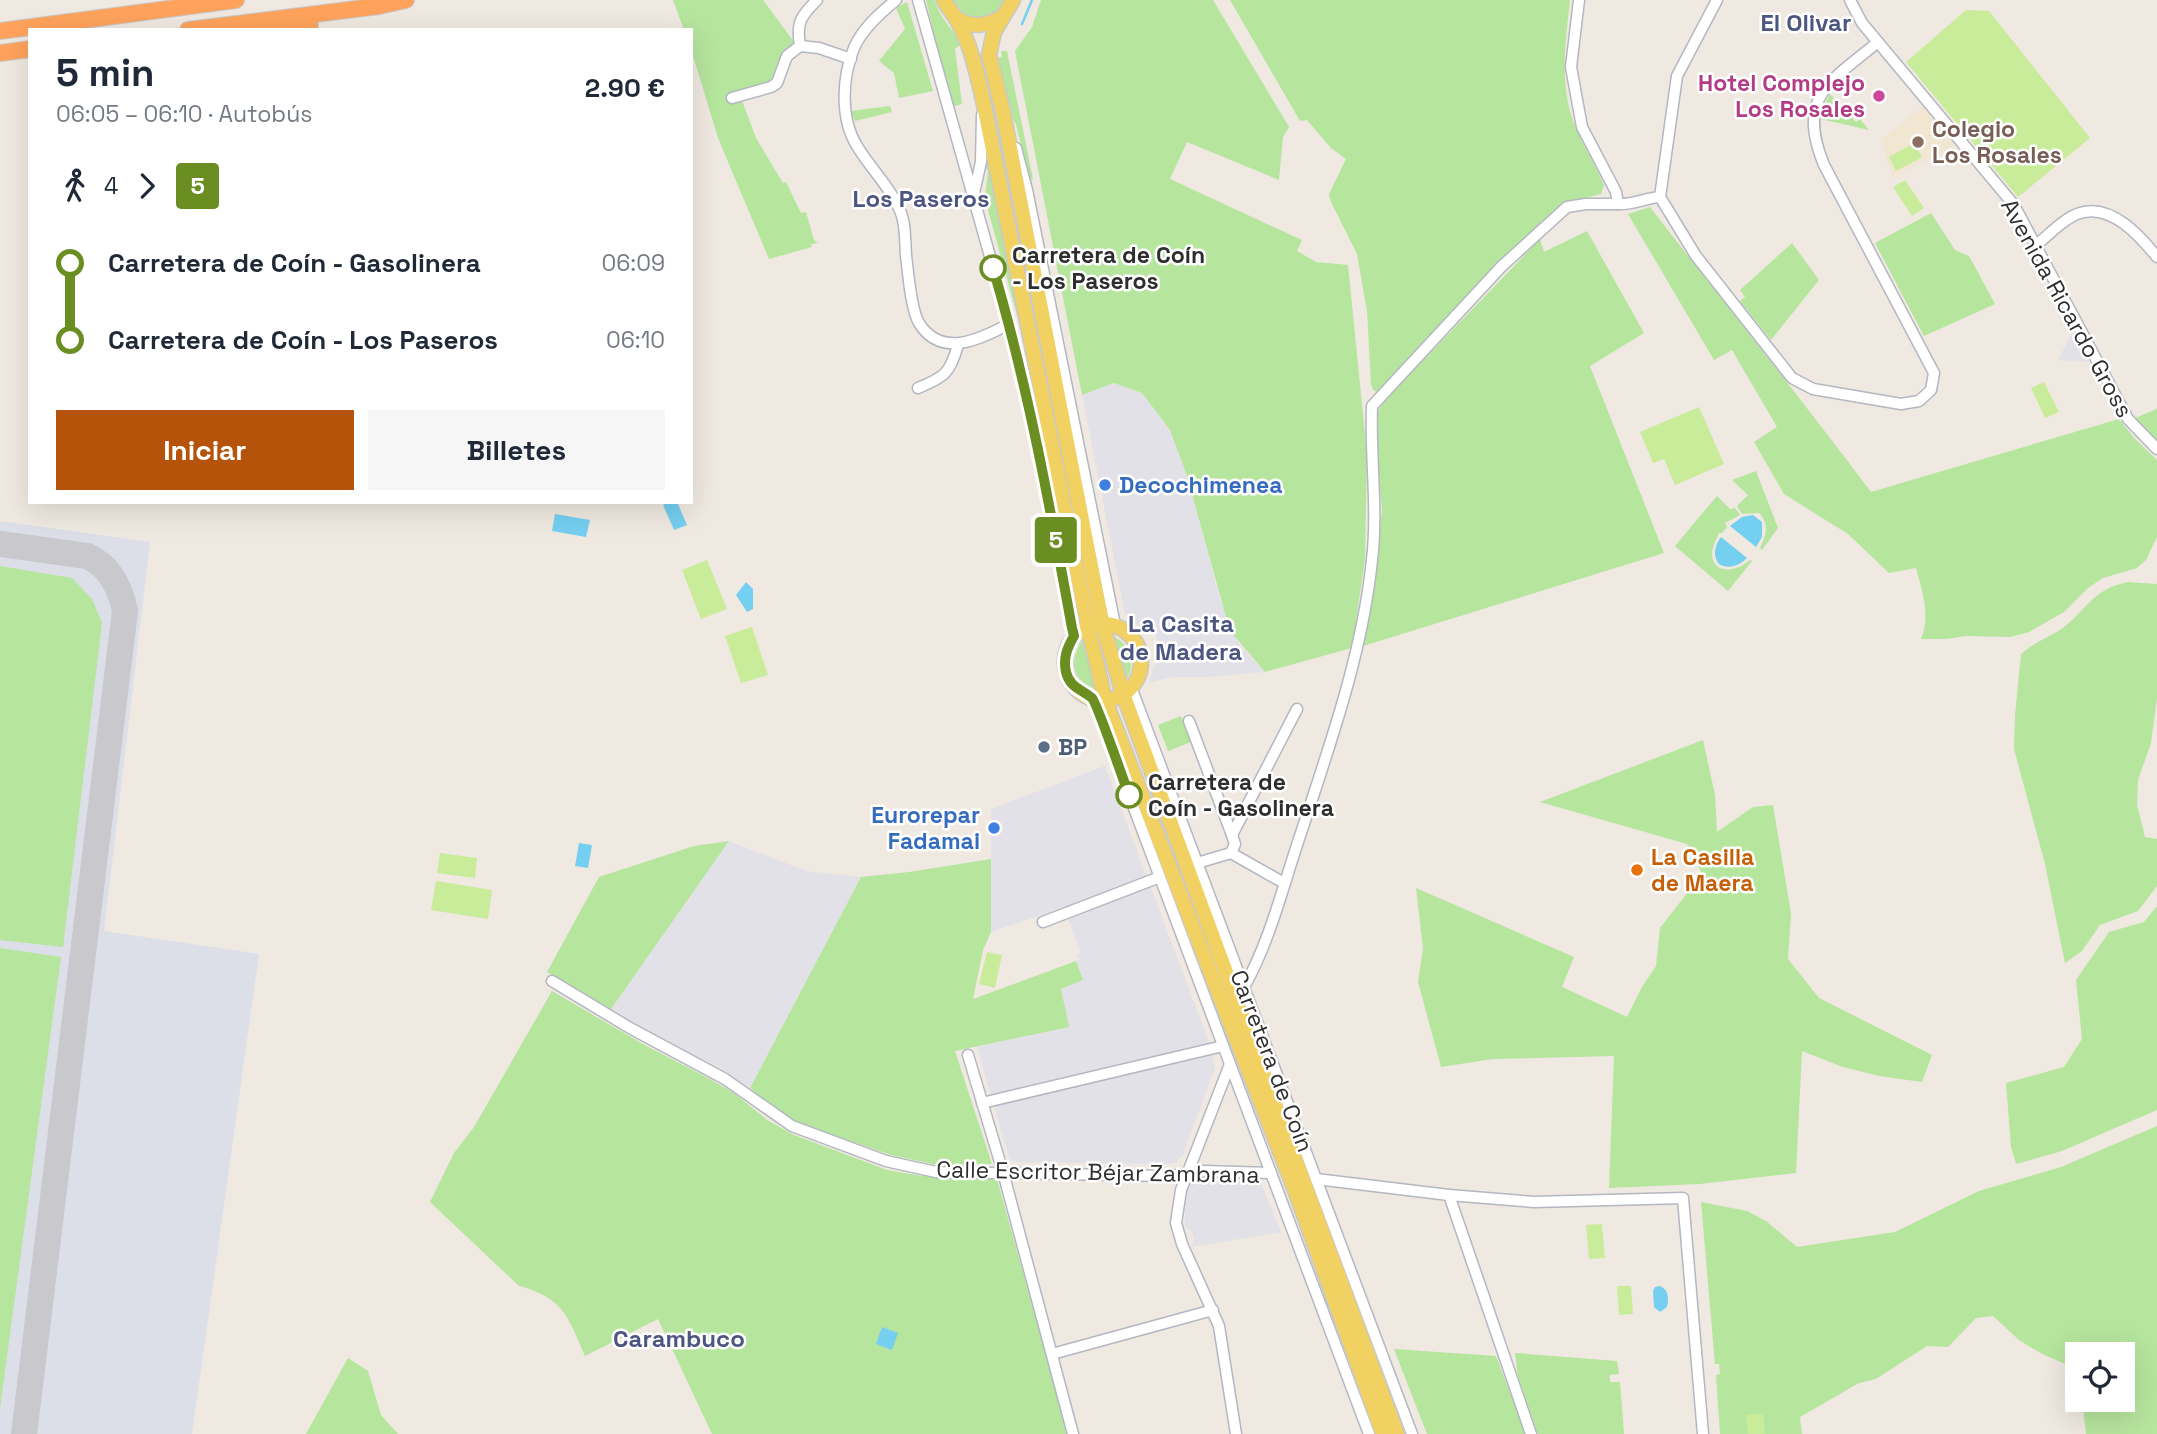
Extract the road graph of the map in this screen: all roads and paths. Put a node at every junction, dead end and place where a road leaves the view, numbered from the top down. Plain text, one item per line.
1 (236, 0) edge
2 (407, 0) edge
3 (817, 0) edge
4 (896, 0) edge
5 (918, 0) edge
6 (944, 0) edge
7 (1013, 0) edge
8 (1579, 0) edge
9 (1717, 0) edge
10 (1850, 0) edge
11 (379, 6) junction
12 (1003, 17) junction
13 (957, 19) junction
14 (204, 28) edge
15 (292, 28) edge
16 (0, 31) edge
17 (1878, 42) junction
18 (800, 46) junction
19 (28, 49) edge
20 (0, 53) edge
21 (851, 59) junction
22 (982, 95) junction
23 (732, 98) dead end
24 (973, 196) junction
25 (1660, 198) junction
26 (1618, 204) junction
27 (2036, 245) junction
28 (2157, 257) edge
29 (1009, 324) junction
30 (958, 345) junction
31 (918, 388) dead end
32 (2157, 449) edge
33 (1102, 625) junction
34 (1074, 636) junction
35 (1127, 691) junction
36 (1099, 699) junction
37 (1297, 709) dead end
38 (1189, 720) dead end
39 (1232, 835) junction
40 (1231, 853) junction
41 (1197, 863) junction
42 (1160, 877) junction
43 (1284, 883) junction
44 (1043, 922) dead end
45 (552, 981) dead end
46 (1244, 986) junction
47 (1223, 1046) junction
48 (968, 1055) dead end
49 (1230, 1064) junction
50 (982, 1103) junction
51 (1003, 1172) junction
52 (1188, 1173) junction
53 (1271, 1174) junction
54 (1316, 1179) junction
55 (1449, 1195) junction
56 (1213, 1310) junction
57 (1052, 1354) junction
58 (1073, 1434) edge
59 (1236, 1434) edge
60 (1369, 1434) edge
61 (1382, 1434) edge
62 (1397, 1434) edge
63 (1412, 1434) edge
64 (1531, 1434) edge
65 (1703, 1434) edge

1 - 16 highway
2 - 11 highway
3 - 18 street
4 - 21 street
5 - 24 street
6 - 13 main road
7 - 12 main road
8 - 26 street
9 - 25 street
10 - 17 street, Avenida Ricardo Gross
11 - 14 highway
11 - 15 highway
12 - 13 main road
12 - 33 main road
13 - 22 main road
17 - 25 street
17 - 27 street, Avenida Ricardo Gross
18 - 21 street
18 - 23 street
19 - 20 highway
21 - 30 street
22 - 24 street
22 - 33 main road
24 - 29 street
25 - 26 street
26 - 43 street
27 - 28 street
27 - 32 street, Avenida Ricardo Gross
29 - 30 street
29 - 34 street
30 - 31 street
33 - 34 main road
33 - 35 main road
33 - 35 main road
33 - 36 main road
34 - 36 main road
35 - 36 main road
35 - 41 street, Carretera de Coín
35 - 62 main road
36 - 42 street, Carretera de Coín
36 - 61 main road, Carretera de Coín
37 - 39 street
38 - 39 street
39 - 40 street
40 - 41 street
40 - 43 street
41 - 46 street, Carretera de Coín
42 - 44 street
42 - 47 street, Carretera de Coín
43 - 46 street
45 - 51 street, Calle Escritor Béjar Zambrana
46 - 54 street, Carretera de Coín
47 - 49 street, Carretera de Coín
47 - 50 street
48 - 50 street
49 - 52 street
49 - 53 street, Carretera de Coín
50 - 51 street
51 - 52 street, Calle Escritor Béjar Zambrana
51 - 57 street
52 - 53 street, Calle Escritor Béjar Zambrana
52 - 56 street
53 - 60 street, Carretera de Coín
54 - 55 street
54 - 63 street, Carretera de Coín
55 - 64 street
55 - 65 street
56 - 57 street
56 - 59 street
57 - 58 street

